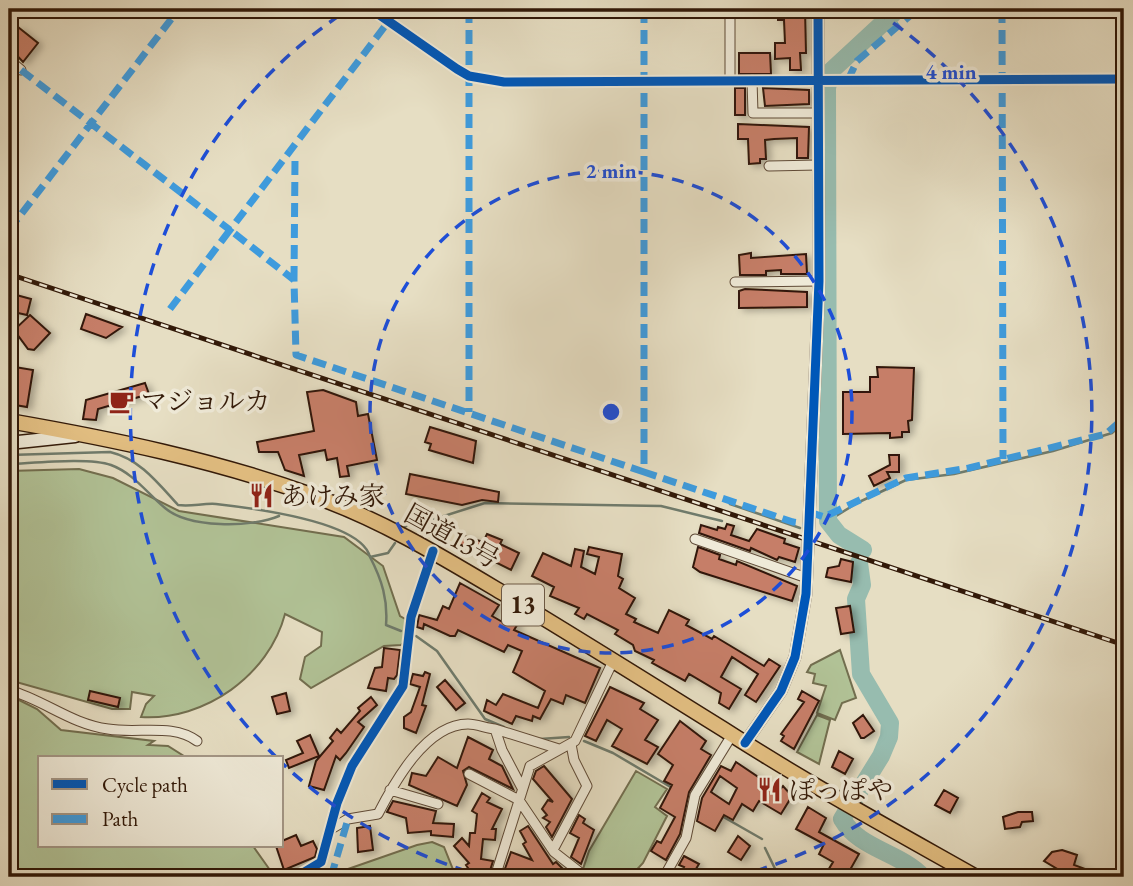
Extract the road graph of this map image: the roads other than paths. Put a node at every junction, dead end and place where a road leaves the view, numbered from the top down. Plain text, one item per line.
1 (370, 9) edge
2 (730, 9) edge
3 (818, 9) edge
4 (9, 60) edge
5 (21, 70) dead end
6 (1124, 79) edge
7 (730, 80) junction
8 (752, 80) junction
9 (818, 80) junction
10 (818, 113) junction
11 (818, 165) junction
12 (769, 166) dead end
13 (818, 281) junction
14 (735, 282) dead end
15 (9, 421) edge
16 (86, 435) junction
17 (9, 443) edge
18 (695, 539) dead end
19 (433, 551) junction
20 (807, 578) junction
21 (614, 659) junction
22 (9, 690) edge
23 (495, 729) junction
24 (732, 735) junction
25 (197, 741) dead end
26 (745, 743) junction
27 (571, 744) junction
28 (559, 749) junction
29 (469, 774) dead end
30 (522, 789) junction
31 (390, 790) junction
32 (519, 800) junction
33 (438, 804) dead end
34 (331, 829) junction
35 (553, 850) junction
36 (296, 877) edge
37 (495, 877) edge
38 (586, 877) edge
39 (664, 877) edge
40 (976, 877) edge

1 - 7 street
2 - 7 street
3 - 9 street
4 - 5 street
6 - 9 street
7 - 8 street
8 - 9 street
8 - 10 street
9 - 10 street
10 - 11 street
11 - 12 street
11 - 13 street
13 - 14 street
13 - 20 street
15 - 16 highway, 国道13号 / 13
16 - 17 main road
16 - 19 highway, 国道13号 / 13
18 - 20 street
19 - 21 highway, 国道13号 / 13
19 - 34 street
20 - 26 street
21 - 24 highway, 国道13号 / 13
21 - 27 street
22 - 25 street
23 - 28 street
23 - 30 street
23 - 31 street
24 - 26 highway, 国道13号 / 13
24 - 39 street
26 - 40 highway, 国道13号 / 13
27 - 28 street
27 - 35 street
28 - 30 street
29 - 32 street
30 - 32 street
31 - 33 street
31 - 34 street
32 - 35 street
32 - 37 street
34 - 36 street
35 - 38 street

